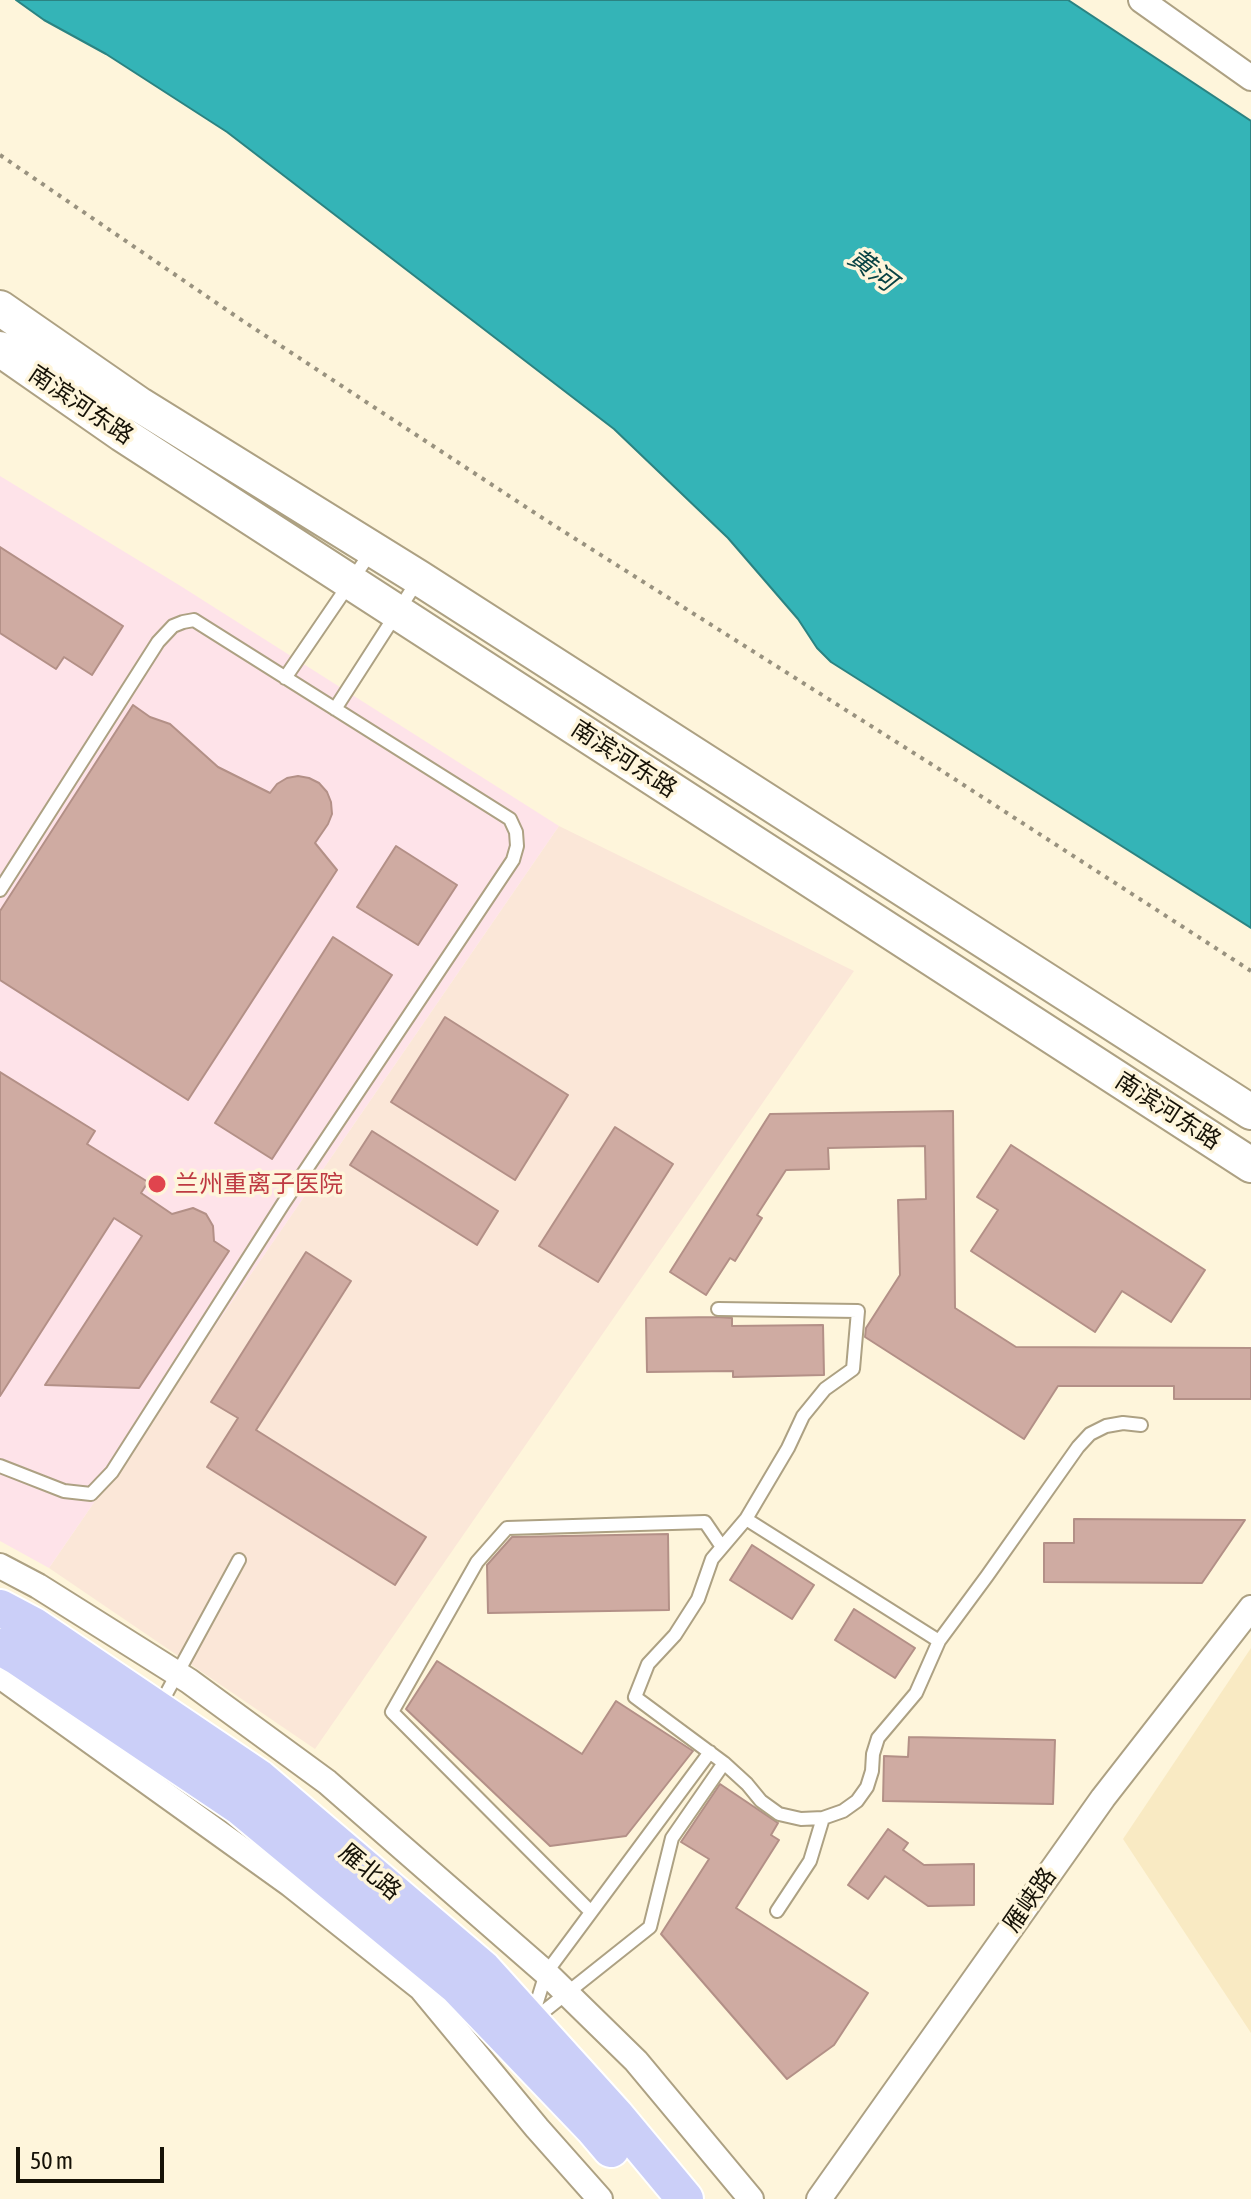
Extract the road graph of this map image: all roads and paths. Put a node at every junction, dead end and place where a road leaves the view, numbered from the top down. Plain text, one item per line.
1 (1141, 0) edge
2 (1251, 78) edge
3 (0, 155) edge
4 (0, 308) edge
5 (0, 349) edge
6 (373, 549) junction
7 (419, 578) junction
8 (351, 582) junction
9 (397, 612) junction
10 (285, 678) junction
11 (335, 709) junction
12 (0, 890) edge
13 (1251, 971) edge
14 (1251, 1112) edge
15 (1251, 1165) edge
16 (718, 1309) dead end
17 (1141, 1425) dead end
18 (0, 1466) edge
19 (746, 1519) junction
20 (722, 1547) junction
21 (239, 1560) dead end
22 (0, 1566) edge
23 (0, 1608) edge
24 (1251, 1608) edge
25 (939, 1641) junction
26 (22, 1642) edge
27 (177, 1674) junction
28 (158, 1710) junction
29 (710, 1752) junction
30 (724, 1763) junction
31 (823, 1818) junction
32 (590, 1911) junction
33 (777, 1911) dead end
34 (546, 1973) junction
35 (565, 1992) junction
36 (531, 2022) junction
37 (600, 2199) edge
38 (653, 2199) edge
39 (685, 2199) edge
40 (751, 2199) edge
41 (819, 2199) edge

1 - 2 street
3 - 13 path
4 - 6 main road, 南滨河东路
5 - 8 main road, 南滨河东路
6 - 7 main road, 南滨河东路
6 - 8 lane
7 - 9 lane
7 - 14 main road, 南滨河东路
8 - 9 main road, 南滨河东路
8 - 10 lane
9 - 11 lane
9 - 15 main road, 南滨河东路
10 - 11 lane
10 - 12 lane
11 - 18 lane
16 - 19 lane
17 - 25 lane
19 - 20 lane
19 - 25 lane
20 - 29 lane
20 - 32 lane
21 - 27 lane
22 - 26 street
23 - 26 main road, 雁北路
24 - 41 street, 雁峡路
25 - 31 lane
26 - 27 street
26 - 28 main road, 雁北路
26 - 37 street
26 - 38 main road, 雁北路
27 - 28 lane
27 - 34 street
28 - 36 main road, 雁北路
29 - 30 lane
29 - 32 lane
30 - 31 lane
30 - 35 lane
31 - 33 lane
32 - 34 lane
34 - 35 street
34 - 36 lane
35 - 36 lane
35 - 40 street
36 - 39 main road, 雁北路

